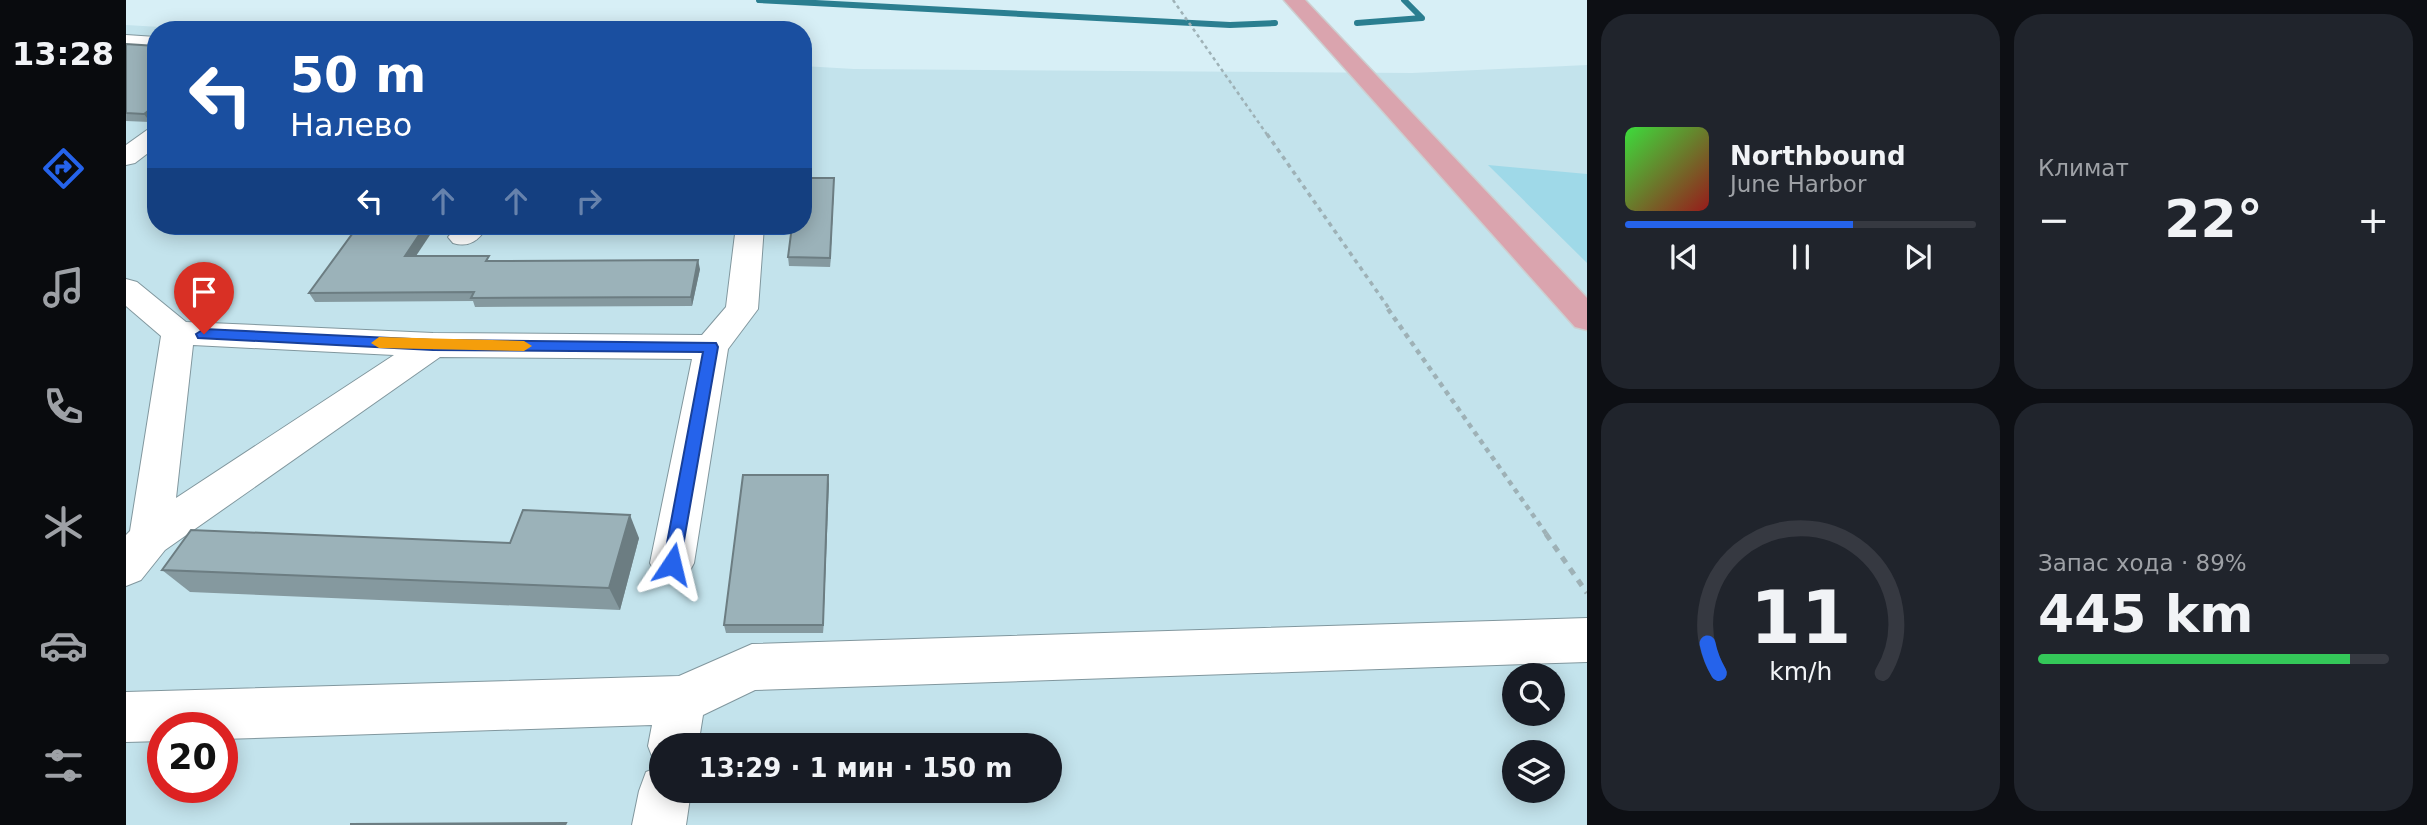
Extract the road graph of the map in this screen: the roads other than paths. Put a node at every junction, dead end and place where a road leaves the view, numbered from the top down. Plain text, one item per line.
1 (1294, 0) edge
2 (126, 41) edge
3 (147, 42) edge
4 (147, 142) edge
5 (126, 157) edge
6 (749, 235) edge
7 (126, 289) edge
8 (1587, 319) edge
9 (178, 333) junction
10 (433, 345) junction
11 (711, 347) junction
12 (150, 537) junction
13 (672, 564) dead end
14 (126, 567) edge
15 (1587, 640) edge
16 (126, 718) edge
17 (677, 723) edge
18 (663, 803) edge
19 (659, 825) edge

1 - 8 main road
2 - 3 lane
4 - 5 lane
6 - 11 lane
7 - 9 lane
9 - 10 lane
9 - 12 lane
10 - 11 lane
10 - 12 lane
11 - 13 lane
12 - 14 lane
15 - 17 lane
16 - 17 lane
18 - 19 lane

